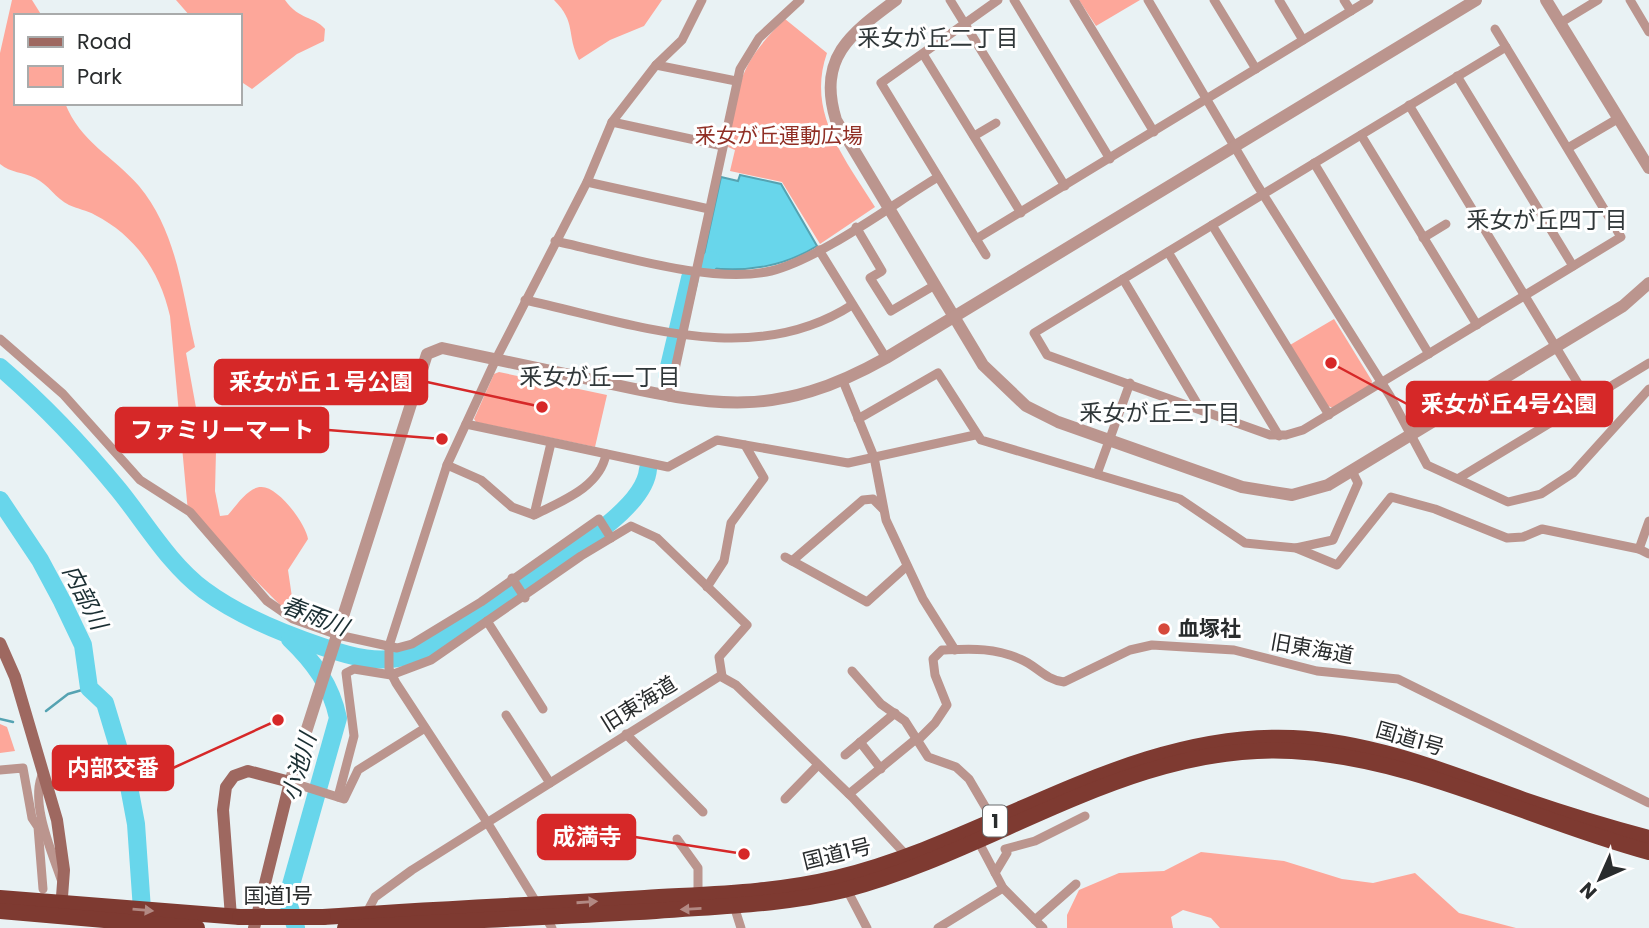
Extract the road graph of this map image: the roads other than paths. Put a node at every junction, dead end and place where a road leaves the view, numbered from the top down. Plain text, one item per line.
1 (702, 0) edge
2 (800, 0) edge
3 (896, 0) edge
4 (950, 0) edge
5 (998, 0) edge
6 (1014, 0) edge
7 (1074, 0) edge
8 (1148, 0) edge
9 (1214, 0) edge
10 (1279, 0) edge
11 (1344, 0) edge
12 (1369, 0) edge
13 (1476, 0) edge
14 (1546, 0) edge
15 (1598, 0) edge
16 (1630, 0) edge
17 (1351, 11) junction
18 (966, 23) junction
19 (1560, 23) junction
20 (1495, 29) dead end
21 (1649, 32) edge
22 (1303, 40) junction
23 (1506, 47) junction
24 (923, 54) junction
25 (656, 65) junction
26 (1256, 69) junction
27 (1457, 76) junction
28 (736, 81) junction
29 (1208, 99) junction
30 (1409, 106) junction
31 (1619, 118) junction
32 (612, 122) junction
33 (996, 122) dead end
34 (1154, 132) junction
35 (1361, 135) junction
36 (974, 136) junction
37 (723, 146) junction
38 (1236, 146) junction
39 (1568, 148) junction
40 (1110, 159) junction
41 (1314, 163) junction
42 (1649, 168) edge
43 (938, 177) junction
44 (587, 182) junction
45 (1065, 186) junction
46 (1265, 193) junction
47 (887, 207) junction
48 (709, 209) junction
49 (1021, 213) junction
50 (1446, 224) dead end
51 (1212, 225) junction
52 (856, 227) junction
53 (1423, 238) junction
54 (976, 239) junction
55 (555, 241) junction
56 (819, 250) junction
57 (1168, 252) junction
58 (986, 255) dead end
59 (1573, 267) junction
60 (696, 271) junction
61 (1123, 279) junction
62 (1649, 283) edge
63 (935, 285) junction
64 (1525, 296) junction
65 (525, 300) junction
66 (852, 305) junction
67 (955, 317) junction
68 (1477, 325) junction
69 (678, 333) junction
70 (0, 339) edge
71 (1556, 346) junction
72 (1429, 354) junction
73 (886, 358) junction
74 (496, 359) junction
75 (1649, 363) edge
76 (843, 381) junction
77 (1130, 383) junction
78 (1381, 384) junction
79 (1649, 389) edge
80 (669, 397) junction
81 (1588, 400) junction
82 (1202, 410) junction
83 (1328, 415) junction
84 (858, 419) junction
85 (466, 424) junction
86 (975, 435) junction
87 (1412, 435) junction
88 (1279, 436) junction
89 (1109, 440) junction
90 (551, 443) junction
91 (745, 445) junction
92 (606, 454) junction
93 (874, 457) junction
94 (447, 465) junction
95 (1352, 471) junction
96 (1097, 474) junction
97 (1459, 478) junction
98 (883, 509) junction
99 (534, 515) junction
100 (1649, 521) edge
101 (610, 536) junction
102 (1296, 548) junction
103 (1639, 549) junction
104 (1649, 554) edge
105 (907, 566) junction
106 (513, 580) junction
107 (707, 587) junction
108 (524, 596) junction
109 (487, 621) junction
110 (337, 639) junction
111 (0, 643) edge
112 (389, 649) junction
113 (955, 649) junction
114 (852, 671) dead end
115 (390, 672) junction
116 (722, 676) junction
117 (543, 709) dead end
118 (895, 713) junction
119 (506, 715) dead end
120 (425, 728) junction
121 (626, 734) junction
122 (916, 740) junction
123 (860, 742) junction
124 (845, 755) dead end
125 (818, 765) junction
126 (881, 769) junction
127 (0, 770) edge
128 (43, 773) junction
129 (550, 783) junction
130 (296, 784) junction
131 (849, 794) junction
132 (337, 797) junction
133 (785, 799) dead end
134 (1649, 803) edge
135 (986, 808) dead end
136 (703, 811) dead end
137 (1085, 816) dead end
138 (487, 822) junction
139 (41, 827) junction
140 (975, 835) junction
141 (1649, 838) edge
142 (677, 839) dead end
143 (1649, 852) edge
144 (906, 856) junction
145 (995, 873) junction
146 (62, 883) junction
147 (843, 883) junction
148 (1076, 884) dead end
149 (1003, 888) junction
150 (43, 889) dead end
151 (698, 895) junction
152 (0, 898) edge
153 (734, 906) junction
154 (0, 911) edge
155 (67, 914) edge
156 (366, 914) junction
157 (236, 917) junction
158 (545, 917) edge
159 (1035, 920) junction
160 (197, 928) edge
161 (254, 928) edge
162 (345, 928) edge
163 (741, 928) edge
164 (867, 928) edge
165 (938, 928) edge
166 (1043, 928) edge

1 - 25 street
2 - 28 street
3 - 47 street
4 - 18 street
5 - 18 street
6 - 40 street
7 - 34 street
8 - 29 street
9 - 26 street
10 - 22 street
11 - 17 street
12 - 17 street
13 - 38 street
14 - 19 street
15 - 19 street
16 - 21 street
17 - 22 street
18 - 24 street
18 - 45 street
19 - 31 street
20 - 23 street
22 - 26 street
23 - 27 street
23 - 39 street
24 - 36 street
24 - 43 street
25 - 28 street
25 - 32 street
26 - 29 street
27 - 30 street
27 - 59 street
28 - 37 street
29 - 34 street
29 - 38 street
30 - 35 street
30 - 64 street
31 - 39 street
31 - 42 street
32 - 37 street
32 - 44 street
33 - 36 street
34 - 40 street
35 - 41 street
35 - 53 street
36 - 49 street
37 - 48 street
38 - 46 street
38 - 67 street
39 - 59 street
40 - 45 street
41 - 46 street
41 - 72 street
43 - 47 street
43 - 54 street
44 - 48 street
44 - 55 street
45 - 49 street
46 - 51 street
46 - 78 street
47 - 52 street
47 - 63 street
48 - 60 street
49 - 54 street
50 - 53 street
51 - 57 street
51 - 83 street
52 - 56 street
52 - 63 street
53 - 68 street
54 - 58 street
55 - 60 street
55 - 65 street
56 - 60 street
56 - 66 street
57 - 61 street
57 - 88 street
59 - 64 street
60 - 69 street
61 - 77 street
61 - 82 street
62 - 71 street
63 - 67 street
64 - 68 street
64 - 71 street
65 - 69 street
65 - 74 street
66 - 69 street
66 - 73 street
67 - 73 street
67 - 89 street
68 - 72 street
69 - 80 street
70 - 110 street
71 - 81 street
71 - 87 street
72 - 78 street
73 - 76 street
74 - 80 street
74 - 85 street
74 - 110 street
75 - 81 street
76 - 80 street
76 - 84 street
77 - 82 street
77 - 89 street
78 - 83 street
78 - 87 street
79 - 97 street
81 - 97 street
82 - 88 street
83 - 88 street
84 - 86 street
84 - 93 street
85 - 90 street
85 - 94 street
86 - 93 street
86 - 96 street
87 - 95 street
87 - 97 street
89 - 95 street
89 - 96 street
90 - 92 street
90 - 99 street
91 - 92 street
91 - 93 street
91 - 107 street
92 - 99 street
93 - 98 street
94 - 99 street
94 - 112 street
95 - 102 street
96 - 102 street
98 - 105 street
98 - 105 street
100 - 103 street
101 - 106 street
101 - 107 street
101 - 108 street
102 - 103 street
103 - 104 street
105 - 113 street
106 - 108 street
106 - 112 street
107 - 116 street
108 - 109 street
109 - 115 street
109 - 117 street
110 - 112 street
110 - 130 street
111 - 128 main road
112 - 115 street
113 - 122 street
113 - 134 street, 旧東海道
114 - 118 street
115 - 120 street
115 - 132 street
116 - 121 street, 旧東海道
116 - 125 street
118 - 122 street
118 - 123 street
119 - 129 street
120 - 132 street
120 - 138 street
121 - 129 street, 旧東海道
121 - 136 street
122 - 126 street
122 - 135 street
123 - 124 street
123 - 126 street
125 - 131 street
125 - 133 street
126 - 131 street
127 - 139 street
128 - 139 street
128 - 146 main road
129 - 138 street, 旧東海道
130 - 132 street
130 - 157 main road
130 - 161 main road
131 - 144 street
137 - 145 street
138 - 156 street, 旧東海道
138 - 158 street
139 - 146 street
139 - 150 street
140 - 141 highway, 国道1号 / 1
140 - 143 highway, 国道1号 / 1
140 - 144 highway, 国道1号 / 1
140 - 145 street
140 - 147 highway, 国道1号 / 1
142 - 151 street
144 - 147 highway, 国道1号 / 1
145 - 149 street
146 - 155 main road
147 - 151 highway, 国道1号 / 1
147 - 153 highway, 国道1号 / 1
147 - 164 street
148 - 159 street
149 - 159 street
149 - 165 street
158 -> 151 highway, 国道1号 / 1
152 - 155 highway, 国道1号 / 1
153 -> 158 highway, 国道1号 / 1
153 - 163 street
154 - 155 highway, 国道1号 / 1
155 -> 157 highway, 国道1号 / 1
155 - 160 highway, 国道1号 / 1
156 - 157 highway, 国道1号 / 1, bridge
156 - 158 highway, 国道1号 / 1
158 - 162 highway, 国道1号 / 1
159 - 166 street

